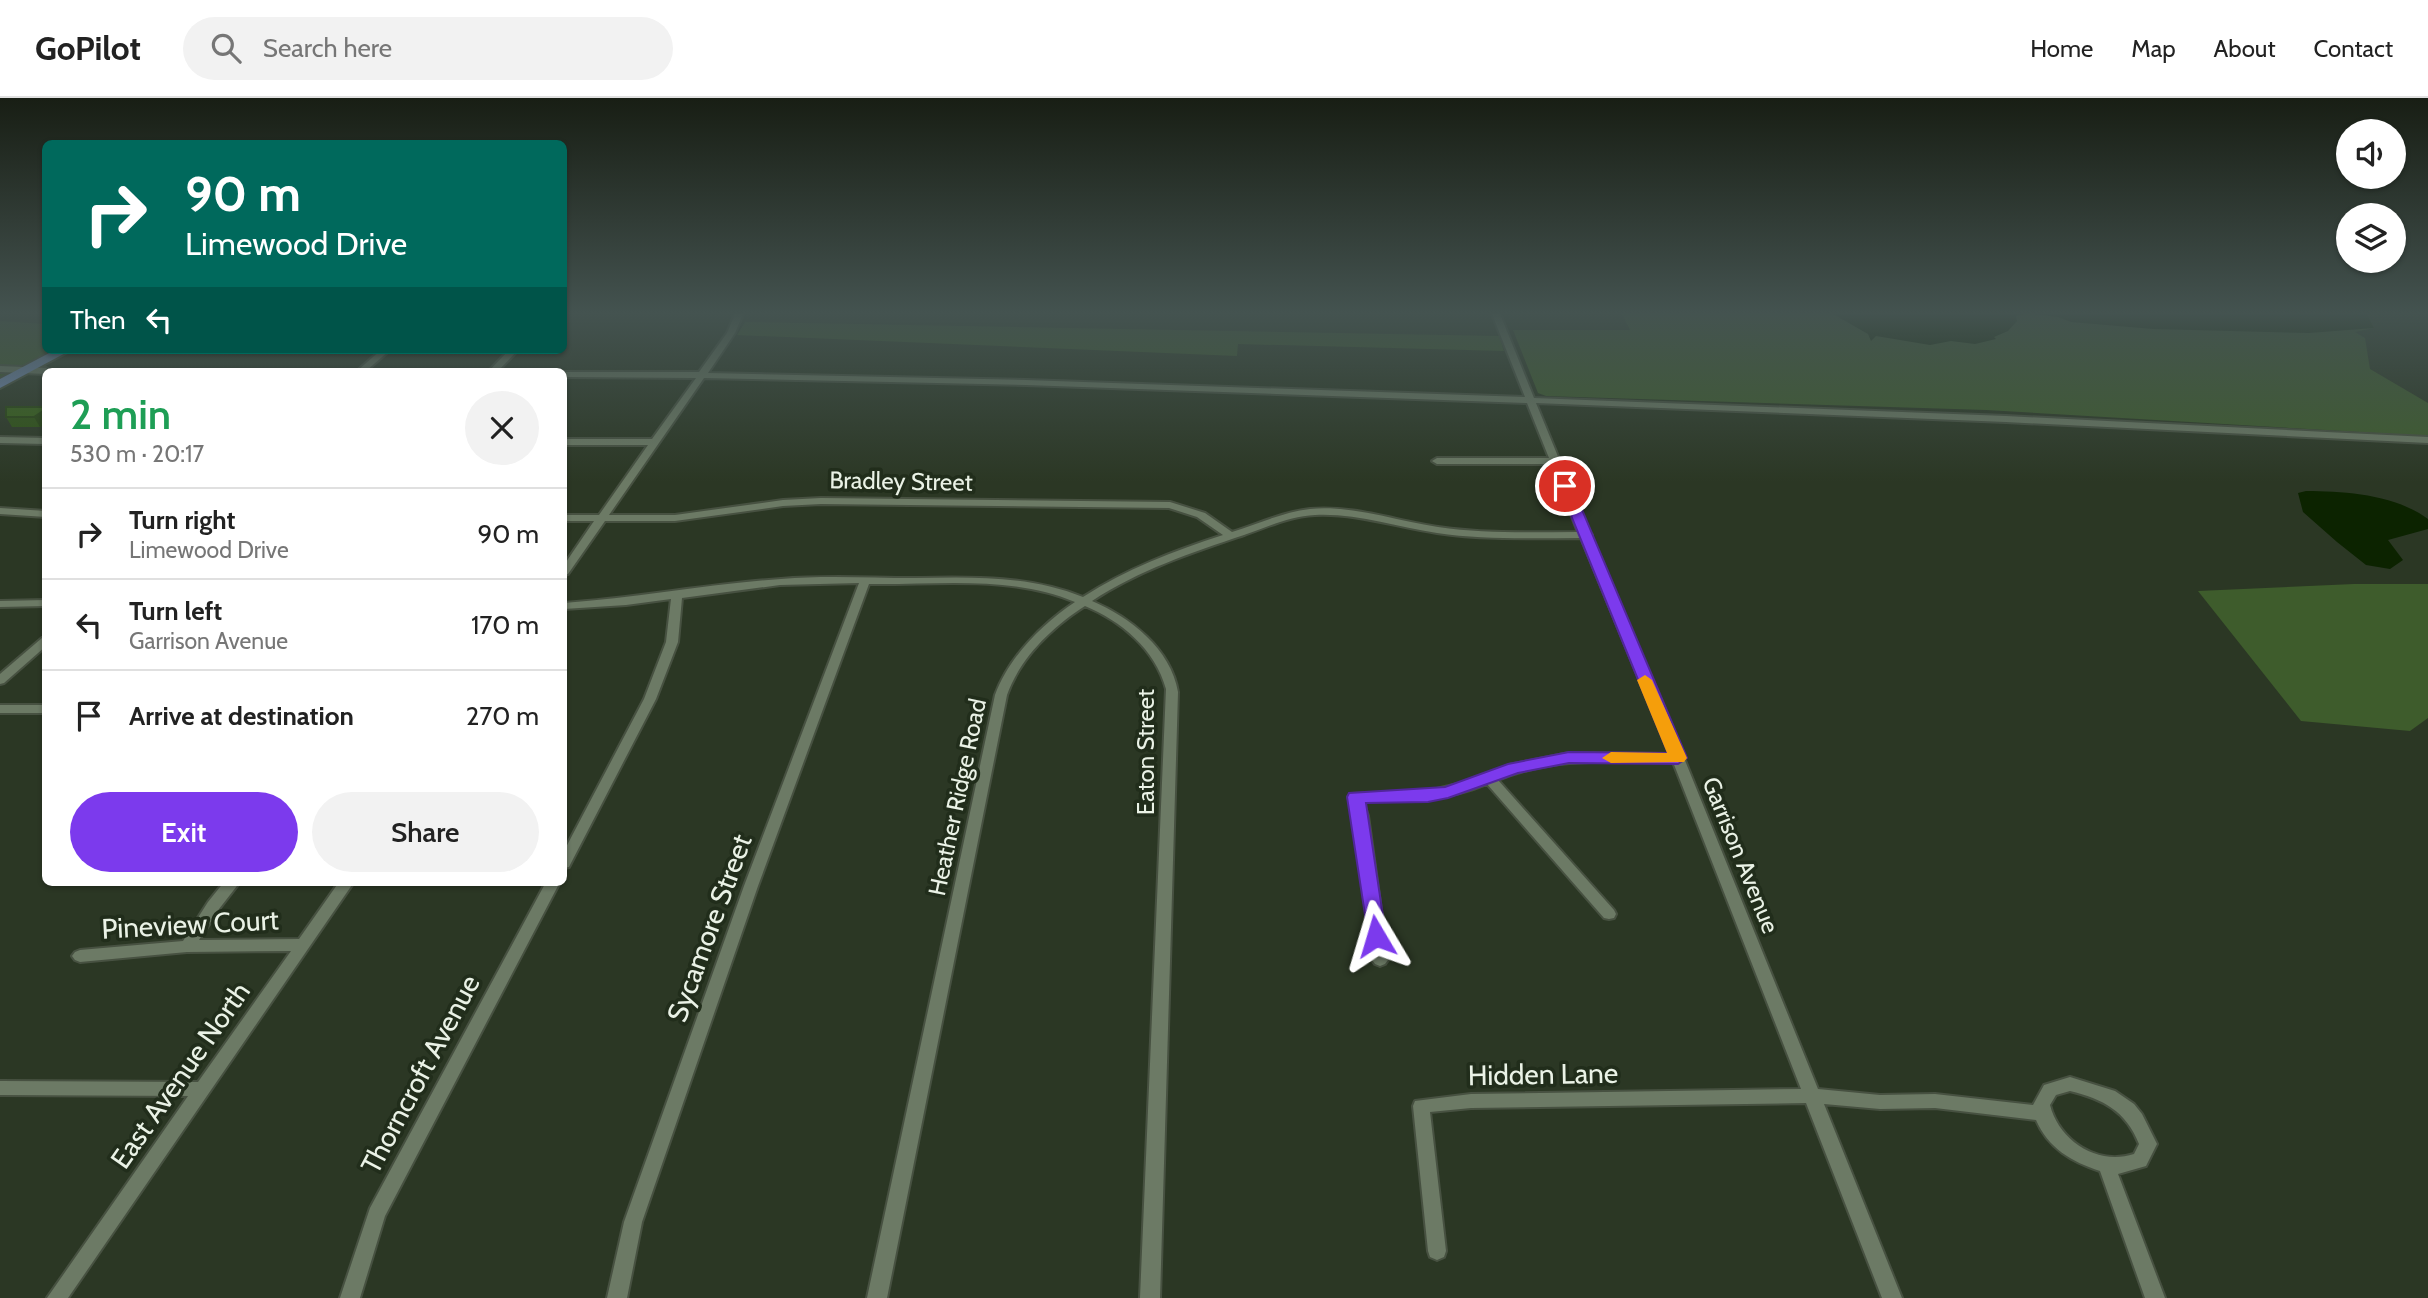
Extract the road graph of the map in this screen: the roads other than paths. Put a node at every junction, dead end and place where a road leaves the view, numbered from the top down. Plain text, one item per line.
1 (12, 370) edge
2 (705, 370) edge
3 (1518, 370) edge
4 (25, 371) junction
5 (42, 371) edge
6 (567, 373) edge
7 (702, 374) junction
8 (0, 384) edge
9 (1530, 400) junction
10 (0, 440) edge
11 (2428, 440) edge
12 (42, 441) edge
13 (567, 442) edge
14 (653, 442) junction
15 (1437, 461) dead end
16 (1555, 461) junction
17 (0, 510) edge
18 (42, 514) edge
19 (600, 516) junction
20 (567, 518) edge
21 (1587, 535) junction
22 (1231, 536) junction
23 (567, 567) edge
24 (865, 581) junction
25 (677, 597) junction
26 (1084, 602) junction
27 (42, 603) edge
28 (0, 604) edge
29 (567, 606) edge
30 (42, 643) edge
31 (0, 680) edge
32 (0, 709) edge
33 (42, 709) edge
34 (1678, 758) junction
35 (1489, 778) junction
36 (567, 857) edge
37 (229, 886) edge
38 (344, 886) edge
39 (551, 886) edge
40 (1609, 914) dead end
41 (304, 944) junction
42 (187, 946) junction
43 (80, 956) dead end
44 (1380, 960) dead end
45 (0, 1087) edge
46 (202, 1089) junction
47 (1812, 1096) junction
48 (2043, 1113) junction
49 (2106, 1164) junction
50 (1437, 1251) dead end
51 (57, 1298) edge
52 (350, 1298) edge
53 (617, 1298) edge
54 (877, 1298) edge
55 (1150, 1298) edge
56 (1892, 1298) edge
57 (2155, 1298) edge

1 - 4 street
2 - 7 street
3 - 9 street, Garrison Avenue
4 - 5 street
4 - 8 main road
6 - 7 street
7 - 9 street
7 - 14 street
9 - 11 street
9 - 16 street, Garrison Avenue
10 - 12 street
13 - 14 street
14 - 19 street
15 - 16 street
16 - 21 street, Garrison Avenue
17 - 18 street
19 - 20 street, Bradley Street
19 - 22 street, Bradley Street
19 - 23 street
21 - 22 street, Heather Ridge Road
21 - 34 street, Garrison Avenue
22 - 26 street, Heather Ridge Road
24 - 25 street, Eaton Street
24 - 26 street, Eaton Street
24 - 53 street, Sycamore Street
25 - 29 street, Eaton Street
25 - 36 street
26 - 54 street, Heather Ridge Road
26 - 55 street, Eaton Street
27 - 28 street
30 - 31 street
32 - 33 street
34 - 35 street
34 - 47 street, Garrison Avenue
35 - 40 street
35 - 44 street
37 - 42 street
38 - 41 street, East Avenue North
39 - 52 street, Thorncroft Avenue
41 - 42 street, Pineview Court
41 - 46 street, East Avenue North
42 - 43 street, Pineview Court
45 - 46 street
46 - 51 street, East Avenue North
47 - 48 street
47 - 50 street, Hidden Lane
47 - 56 street, Garrison Avenue
48 - 49 street
48 - 49 street
49 - 57 street

